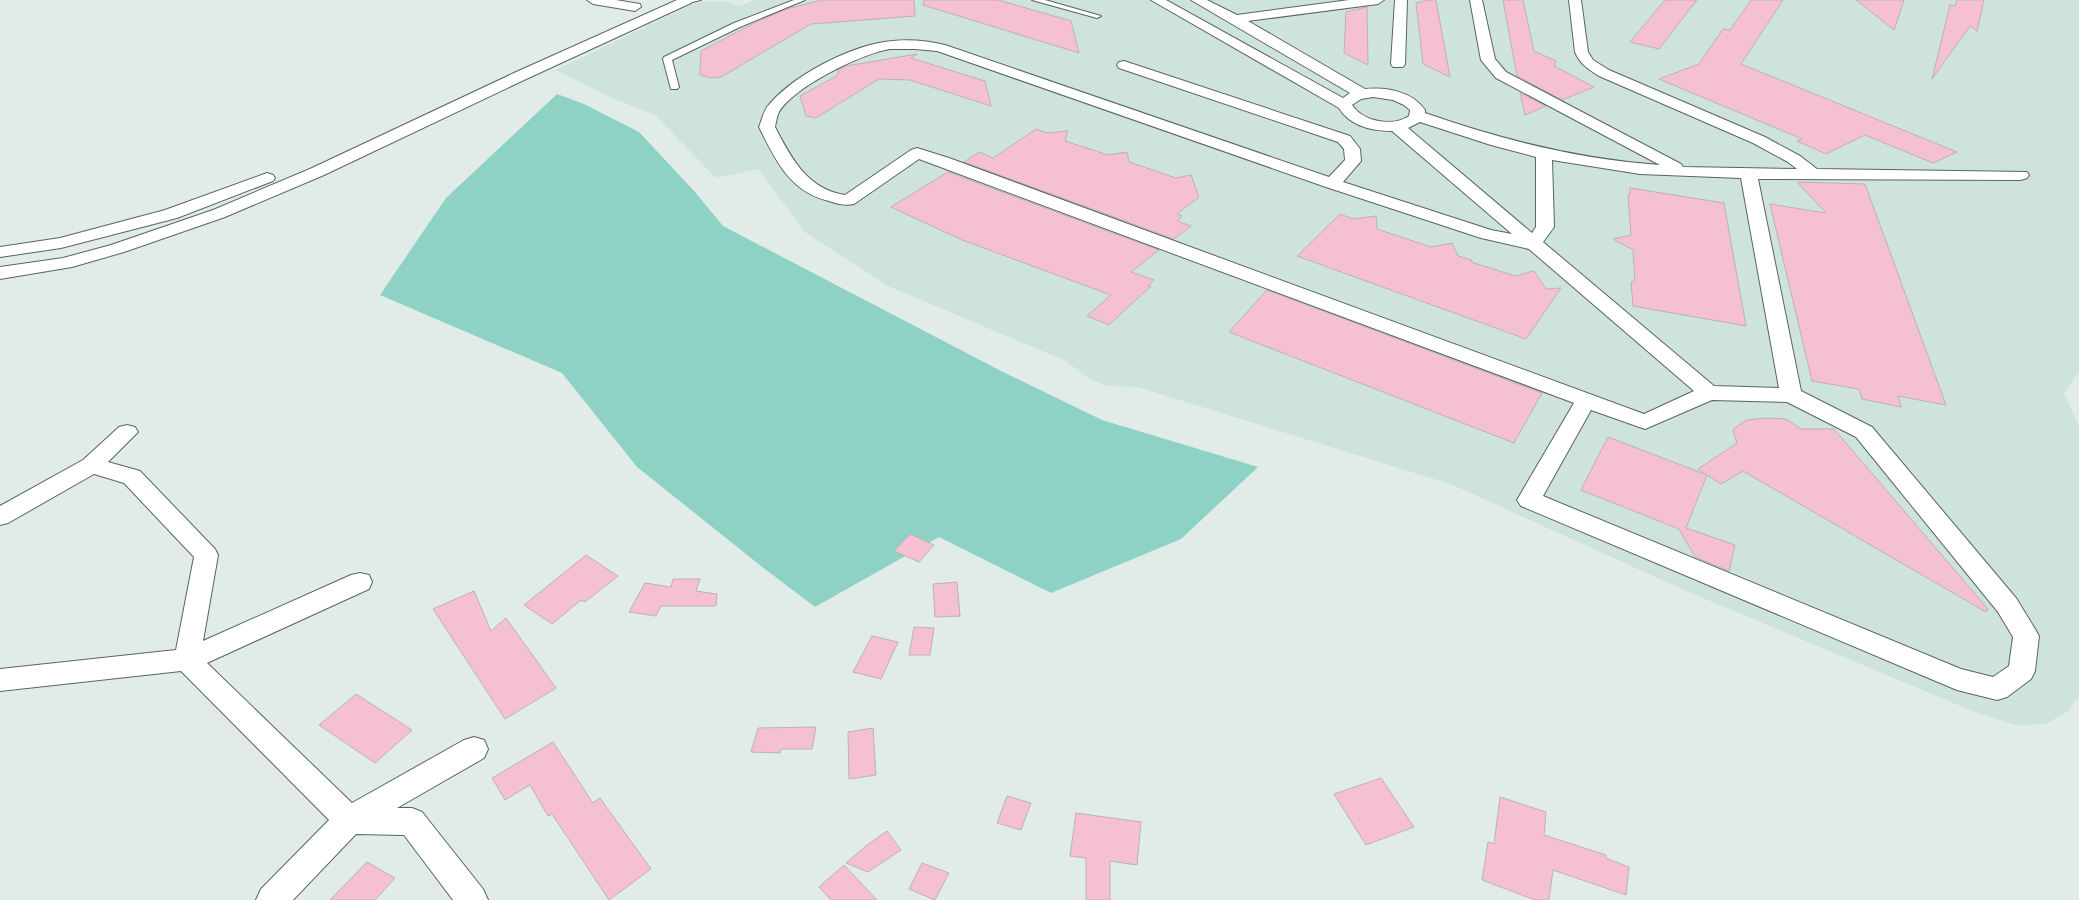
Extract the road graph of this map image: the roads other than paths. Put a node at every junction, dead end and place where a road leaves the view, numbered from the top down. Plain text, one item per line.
1 (593, 0) edge
2 (653, 0) edge
3 (697, 0) edge
4 (801, 0) edge
5 (1036, 0) edge
6 (1157, 0) edge
7 (1197, 0) edge
8 (1277, 0) edge
9 (1378, 0) edge
10 (1401, 0) edge
11 (1476, 0) edge
12 (1575, 0) edge
13 (683, 2) edge
14 (635, 7) junction
15 (1302, 10) junction
16 (1097, 16) dead end
17 (1235, 19) junction
18 (1398, 64) dead end
19 (1124, 65) dead end
20 (674, 87) dead end
21 (1362, 94) junction
22 (1345, 105) junction
23 (1418, 116) junction
24 (1396, 126) junction
25 (1544, 154) junction
26 (1684, 172) junction
27 (1813, 174) junction
28 (1749, 175) junction
29 (2021, 175) dead end
30 (1332, 184) junction
31 (1532, 244) junction
32 (0, 252) edge
33 (0, 273) edge
34 (1709, 393) junction
35 (1791, 395) junction
36 (1586, 400) junction
37 (127, 432) dead end
38 (91, 465) junction
39 (0, 517) edge
40 (360, 582) dead end
41 (187, 660) junction
42 (0, 680) edge
43 (474, 749) dead end
44 (348, 820) junction
45 (272, 900) edge
46 (472, 900) edge

1 - 14 street
2 - 14 street
3 - 13 lane
4 - 20 lane
5 - 16 lane
6 - 22 street
7 - 17 street
8 - 15 street
9 - 15 street
10 - 18 street
11 - 26 street
12 - 27 street
13 - 33 street
14 - 32 street
15 - 17 street
17 - 21 street
19 - 30 street
21 - 22 street
21 - 23 street
22 - 24 street
23 - 24 street
23 - 25 street
24 - 31 street
25 - 26 street
25 - 31 street
26 - 28 street
27 - 28 street
27 - 29 street
28 - 35 street
30 - 31 street
30 - 36 street
31 - 34 street
34 - 35 street
34 - 36 street
35 - 36 street
37 - 38 street
38 - 39 street
38 - 41 street
40 - 41 street
41 - 42 street
41 - 44 street
43 - 44 street
44 - 45 street
44 - 46 street

